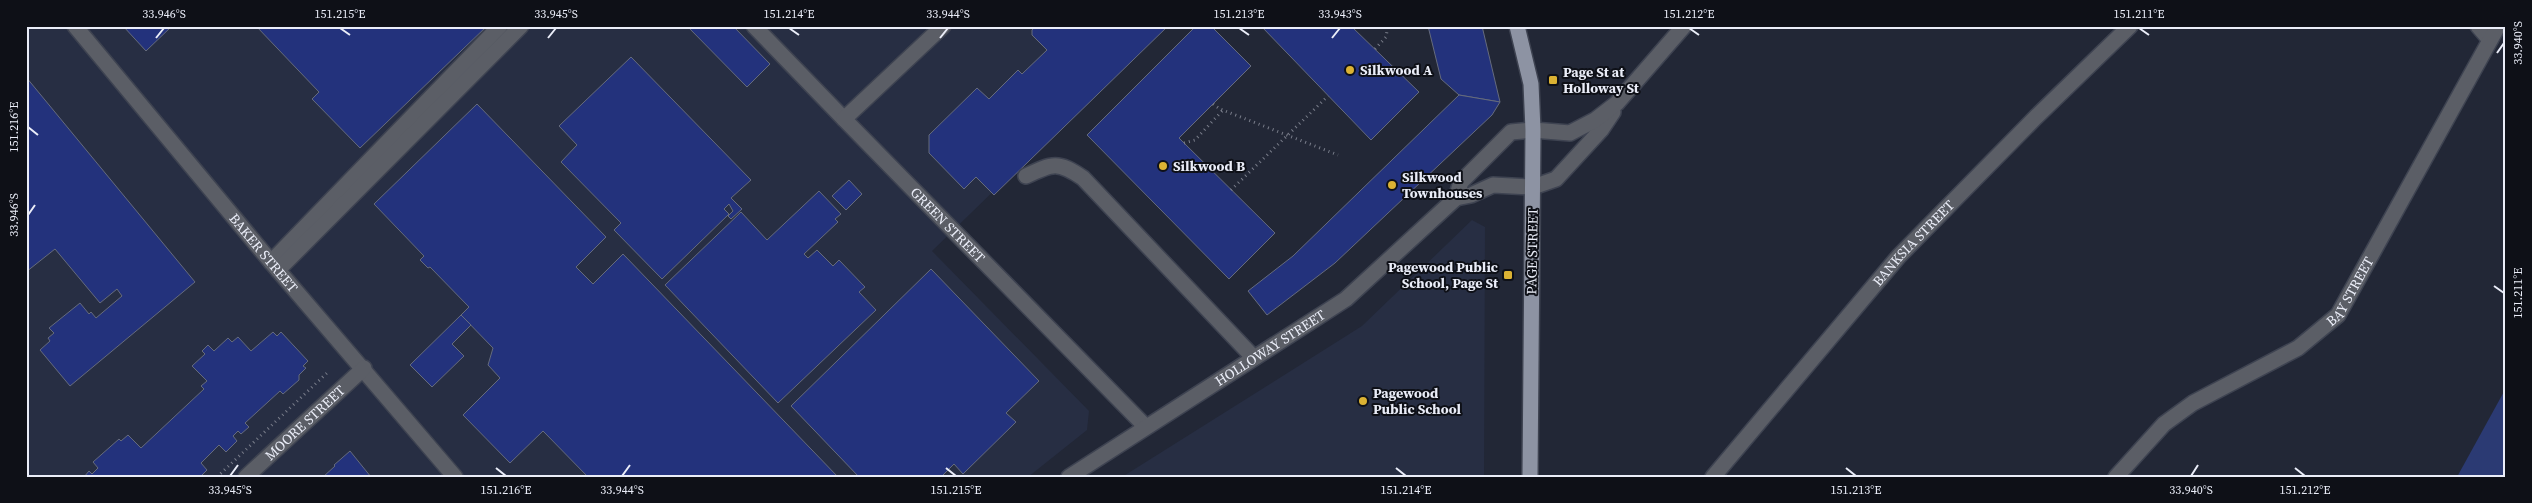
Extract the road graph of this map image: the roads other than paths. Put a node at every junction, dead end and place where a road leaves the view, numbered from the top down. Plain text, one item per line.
1 (75, 26) edge
2 (500, 26) edge
3 (521, 26) edge
4 (754, 26) edge
5 (942, 26) edge
6 (1516, 26) edge
7 (1684, 26) edge
8 (2130, 26) edge
9 (2478, 26) edge
10 (2498, 26) edge
11 (2490, 40) junction
12 (1617, 104) junction
13 (844, 119) junction
14 (1533, 130) junction
15 (1026, 176) dead end
16 (1533, 187) junction
17 (1456, 198) junction
18 (274, 266) junction
19 (1254, 358) junction
20 (364, 368) junction
21 (1146, 426) junction
22 (246, 477) edge
23 (455, 477) edge
24 (1068, 477) edge
25 (1530, 477) edge
26 (1713, 477) edge
27 (2116, 477) edge

1 - 18 street, BAKER STREET
2 - 18 street
3 - 18 street
4 - 13 street, GREEN STREET
5 - 13 street
6 - 14 main road, PAGE STREET
7 - 12 street, HOLLOWAY STREET
8 - 26 street, BANKSIA STREET
9 - 11 street
10 - 11 street, BAY STREET
11 - 27 street, BAY STREET
12 - 14 street, HOLLOWAY STREET
12 - 16 street, HOLLOWAY STREET
13 - 21 street, GREEN STREET
14 - 16 main road, PAGE STREET
14 - 17 street, HOLLOWAY STREET
15 - 19 street
16 - 17 street, HOLLOWAY STREET
16 - 25 main road, PAGE STREET
17 - 19 street, HOLLOWAY STREET
18 - 20 street, BAKER STREET
19 - 21 street, HOLLOWAY STREET
20 - 22 street, MOORE STREET
20 - 23 street, BAKER STREET
21 - 24 street, HOLLOWAY STREET

